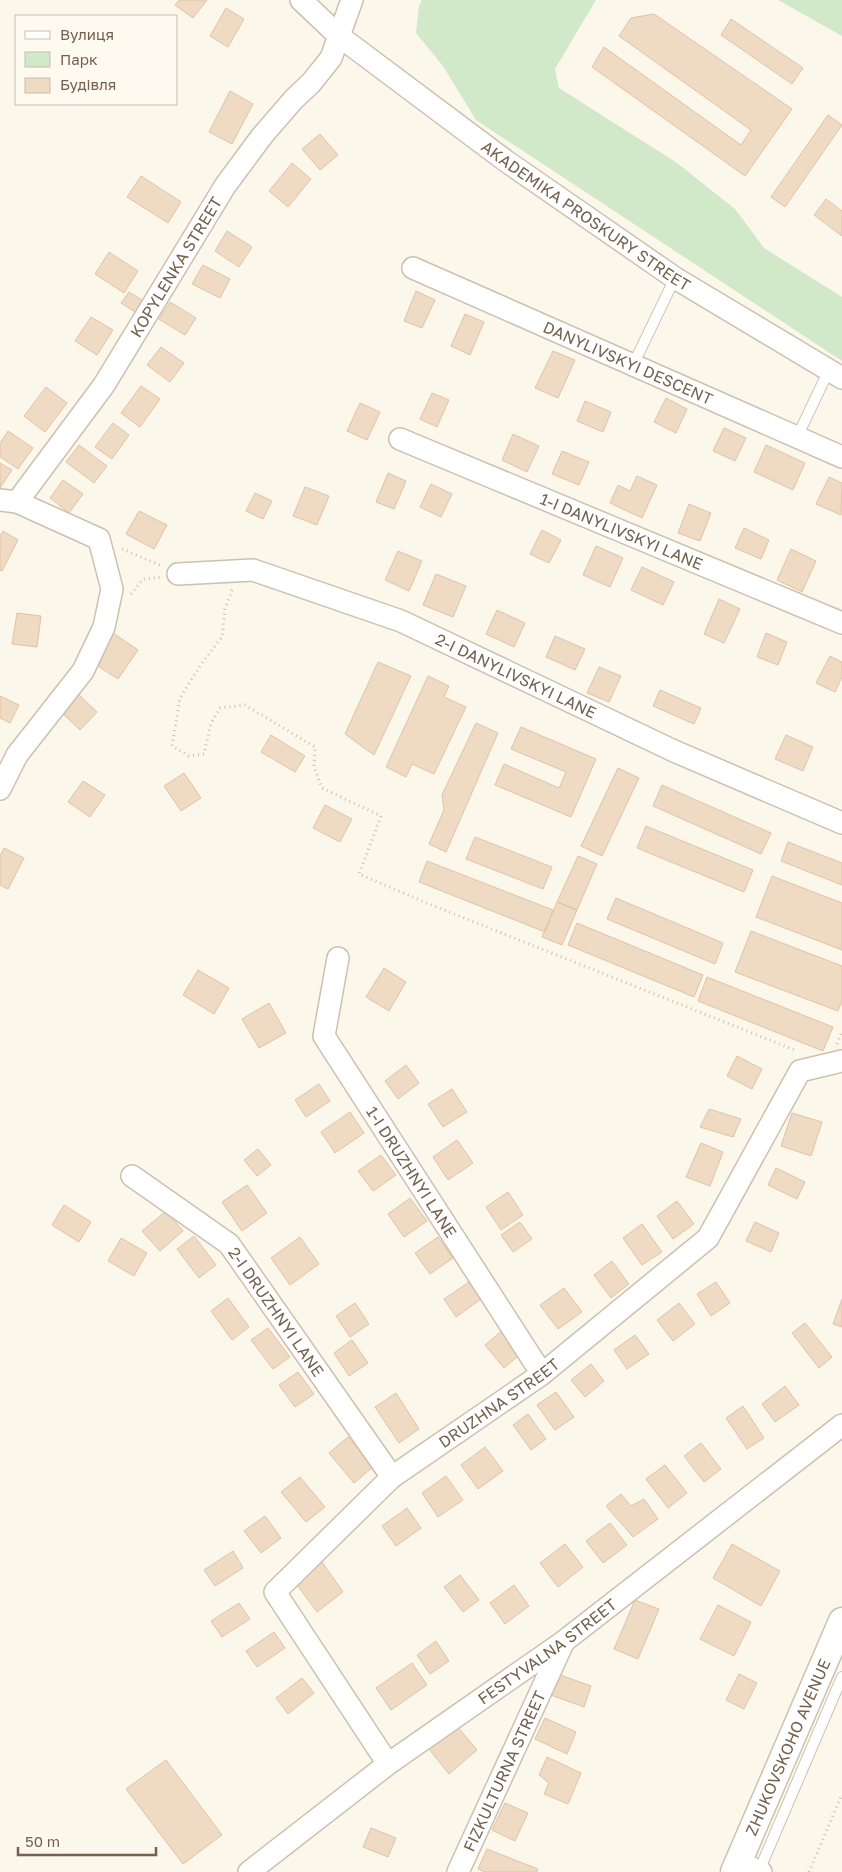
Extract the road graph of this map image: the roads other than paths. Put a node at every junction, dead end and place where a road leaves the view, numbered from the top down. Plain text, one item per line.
1 (302, 0) edge
2 (352, 0) edge
3 (339, 36) junction
4 (413, 268) dead end
5 (675, 278) junction
6 (633, 365) junction
7 (835, 374) edge
8 (796, 437) junction
9 (400, 439) dead end
10 (842, 457) edge
11 (8, 501) edge
12 (178, 574) road end
13 (842, 623) edge
14 (0, 789) edge
15 (842, 823) edge
16 (338, 958) dead end
17 (835, 1063) edge
18 (132, 1176) dead end
19 (542, 1374) junction
20 (842, 1425) edge
21 (392, 1477) junction
22 (842, 1621) edge
23 (563, 1642) junction
24 (842, 1677) edge
25 (388, 1764) junction
26 (748, 1869) edge
27 (249, 1872) edge
28 (458, 1872) edge

1 - 3 street, AKADEMIKA PROSKURY STREET
2 - 3 street, KOPYLENKA STREET
3 - 5 street, AKADEMIKA PROSKURY STREET
3 - 11 street, KOPYLENKA STREET
4 - 6 street, DANYLIVSKYI DESCENT
5 - 6 lane
5 - 7 street, AKADEMIKA PROSKURY STREET
6 - 8 street, DANYLIVSKYI DESCENT
7 - 8 lane
8 - 10 street, DANYLIVSKYI DESCENT
9 - 13 street, 1-I DANYLIVSKYI LANE
11 - 14 street
12 - 15 street, 2-I DANYLIVSKYI LANE
16 - 19 street, 1-I DRUZHNYI LANE
17 - 19 street, DRUZHNA STREET
18 - 21 street, 2-I DRUZHNYI LANE
19 - 21 street, DRUZHNA STREET
20 - 23 street, FESTYVALNA STREET
21 - 25 street, DRUZHNA STREET
22 - 26 street, ZHUKOVSKOHO AVENUE
23 - 25 street, FESTYVALNA STREET
23 - 28 street, FIZKULTURNA STREET
24 - 26 lane
25 - 27 street, FESTYVALNA STREET

